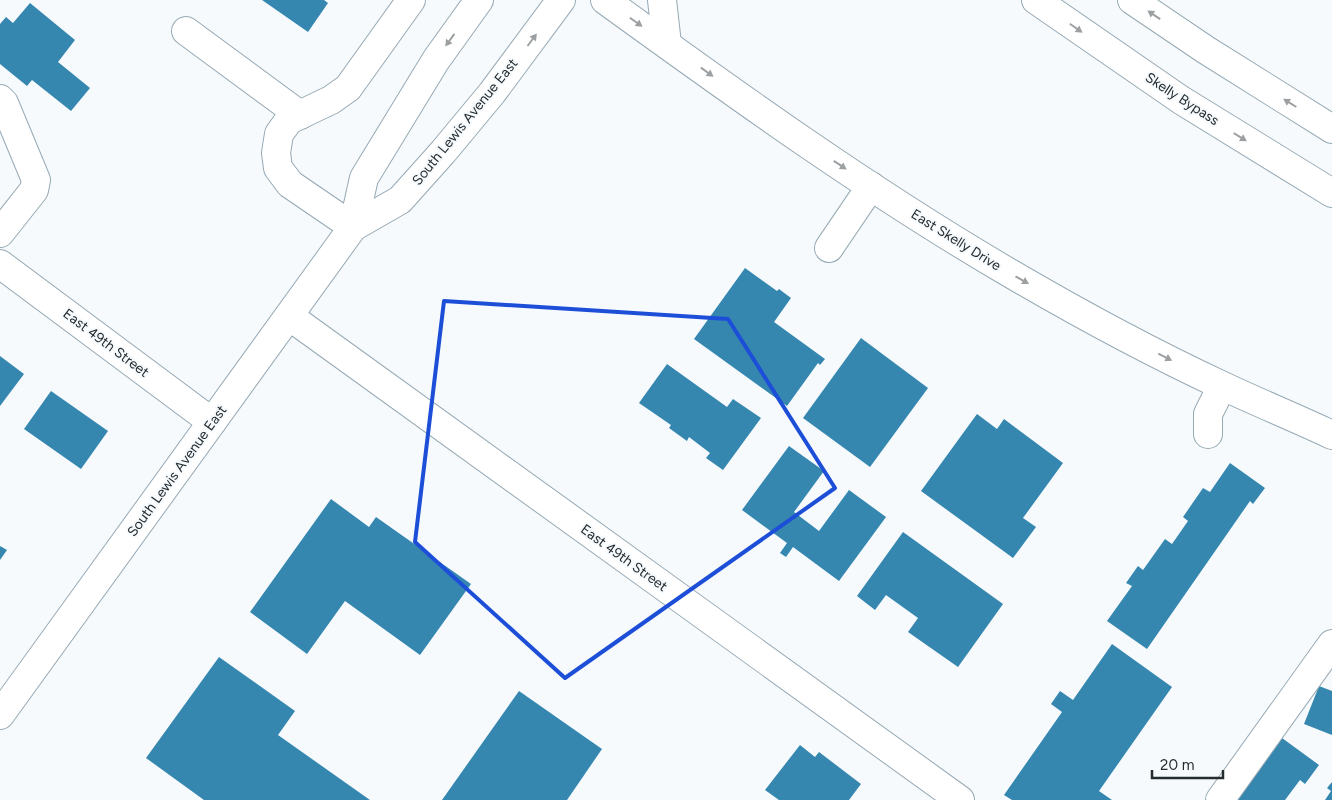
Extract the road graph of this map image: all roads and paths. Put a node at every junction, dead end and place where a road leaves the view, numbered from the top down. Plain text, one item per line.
1 (412, 0) edge
2 (479, 0) edge
3 (561, 0) edge
4 (605, 0) edge
5 (662, 0) edge
6 (1036, 0) edge
7 (1132, 0) edge
8 (186, 31) dead end
9 (667, 44) junction
10 (0, 99) edge
11 (300, 115) junction
12 (1332, 129) edge
13 (871, 186) junction
14 (1332, 193) edge
15 (353, 227) junction
16 (0, 233) edge
17 (829, 248) dead end
18 (0, 264) edge
19 (289, 316) junction
20 (1222, 386) junction
21 (212, 422) junction
22 (1208, 434) dead end
23 (1332, 435) edge
24 (1331, 646) edge
25 (0, 714) edge
26 (960, 800) edge
27 (1220, 800) edge

1 - 11 main road
2 -> 15 main road, South Lewis Avenue East
15 -> 3 main road, South Lewis Avenue East
4 -> 9 main road, East Skelly Drive
5 - 9 main road
6 -> 14 main road, Skelly Bypass
12 -> 7 main road
8 - 11 main road
9 -> 13 main road, East Skelly Drive
10 - 16 main road
11 - 15 main road
13 - 17 main road
13 -> 20 main road, East Skelly Drive
15 - 19 main road, South Lewis Avenue East
18 - 21 main road, East 49th Street
19 - 21 main road, South Lewis Avenue East
19 - 26 main road, East 49th Street
20 - 22 main road
20 - 23 main road, East Skelly Drive
21 - 25 main road, South Lewis Avenue East
24 - 27 main road

